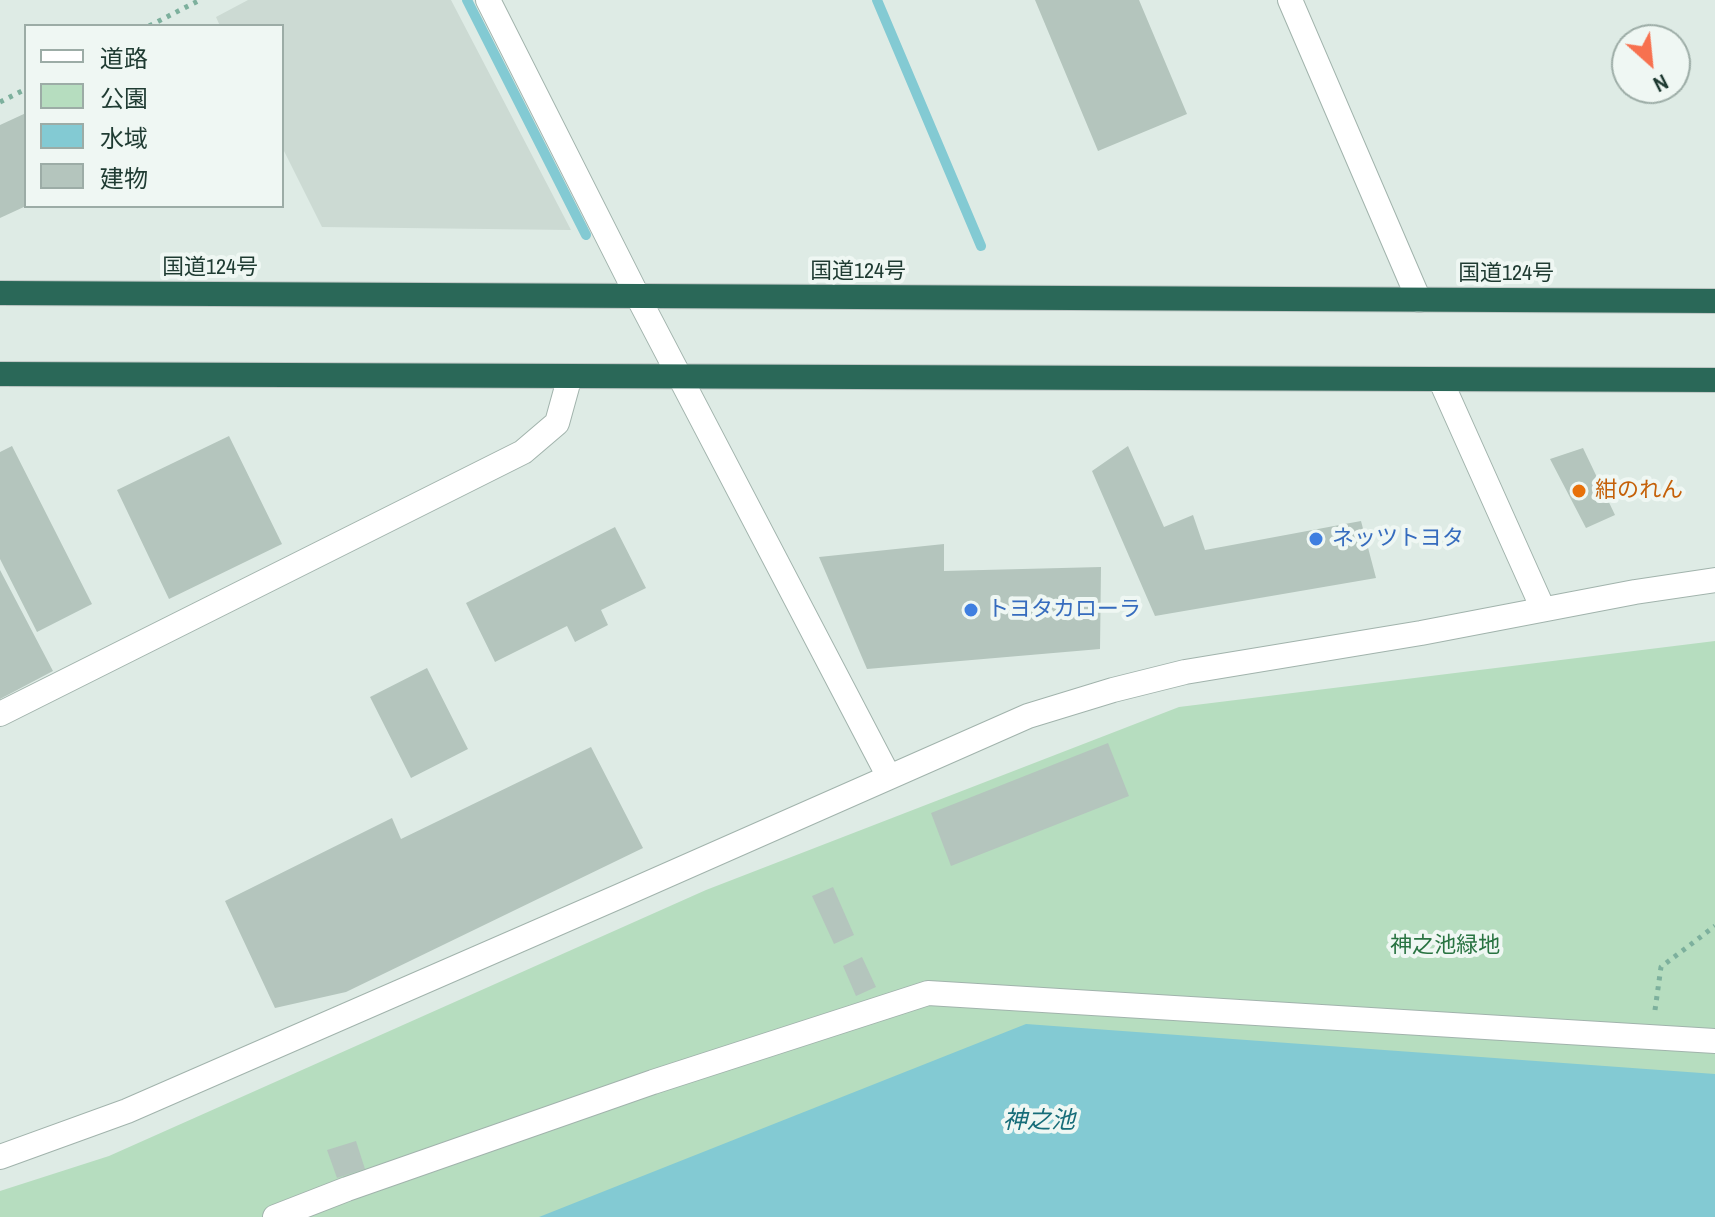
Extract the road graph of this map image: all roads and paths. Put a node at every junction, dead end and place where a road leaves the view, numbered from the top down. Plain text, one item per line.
1 (200, 0) edge
2 (488, 0) edge
3 (1290, 0) edge
4 (153, 24) edge
5 (24, 90) edge
6 (0, 102) edge
7 (0, 293) edge
8 (638, 297) junction
9 (1419, 300) junction
10 (1715, 301) edge
11 (0, 374) edge
12 (570, 376) junction
13 (680, 378) junction
14 (1440, 379) junction
15 (1715, 380) edge
16 (1715, 580) edge
17 (1543, 609) junction
18 (0, 714) edge
19 (889, 777) junction
20 (1715, 926) edge
21 (1651, 1037) junction
22 (1715, 1041) edge
23 (0, 1157) edge
24 (275, 1217) edge

1 - 4 path
2 - 8 street
3 - 9 street
5 - 6 path
7 - 8 highway, 国道124号
8 - 9 highway, 国道124号
8 - 13 street
9 - 10 highway, 国道124号
11 - 12 highway
12 - 13 highway
12 - 18 street
13 - 14 highway
13 - 19 street
14 - 15 highway
14 - 17 street
16 - 17 street
17 - 19 street
19 - 23 street
20 - 21 path
21 - 22 street
21 - 24 street

